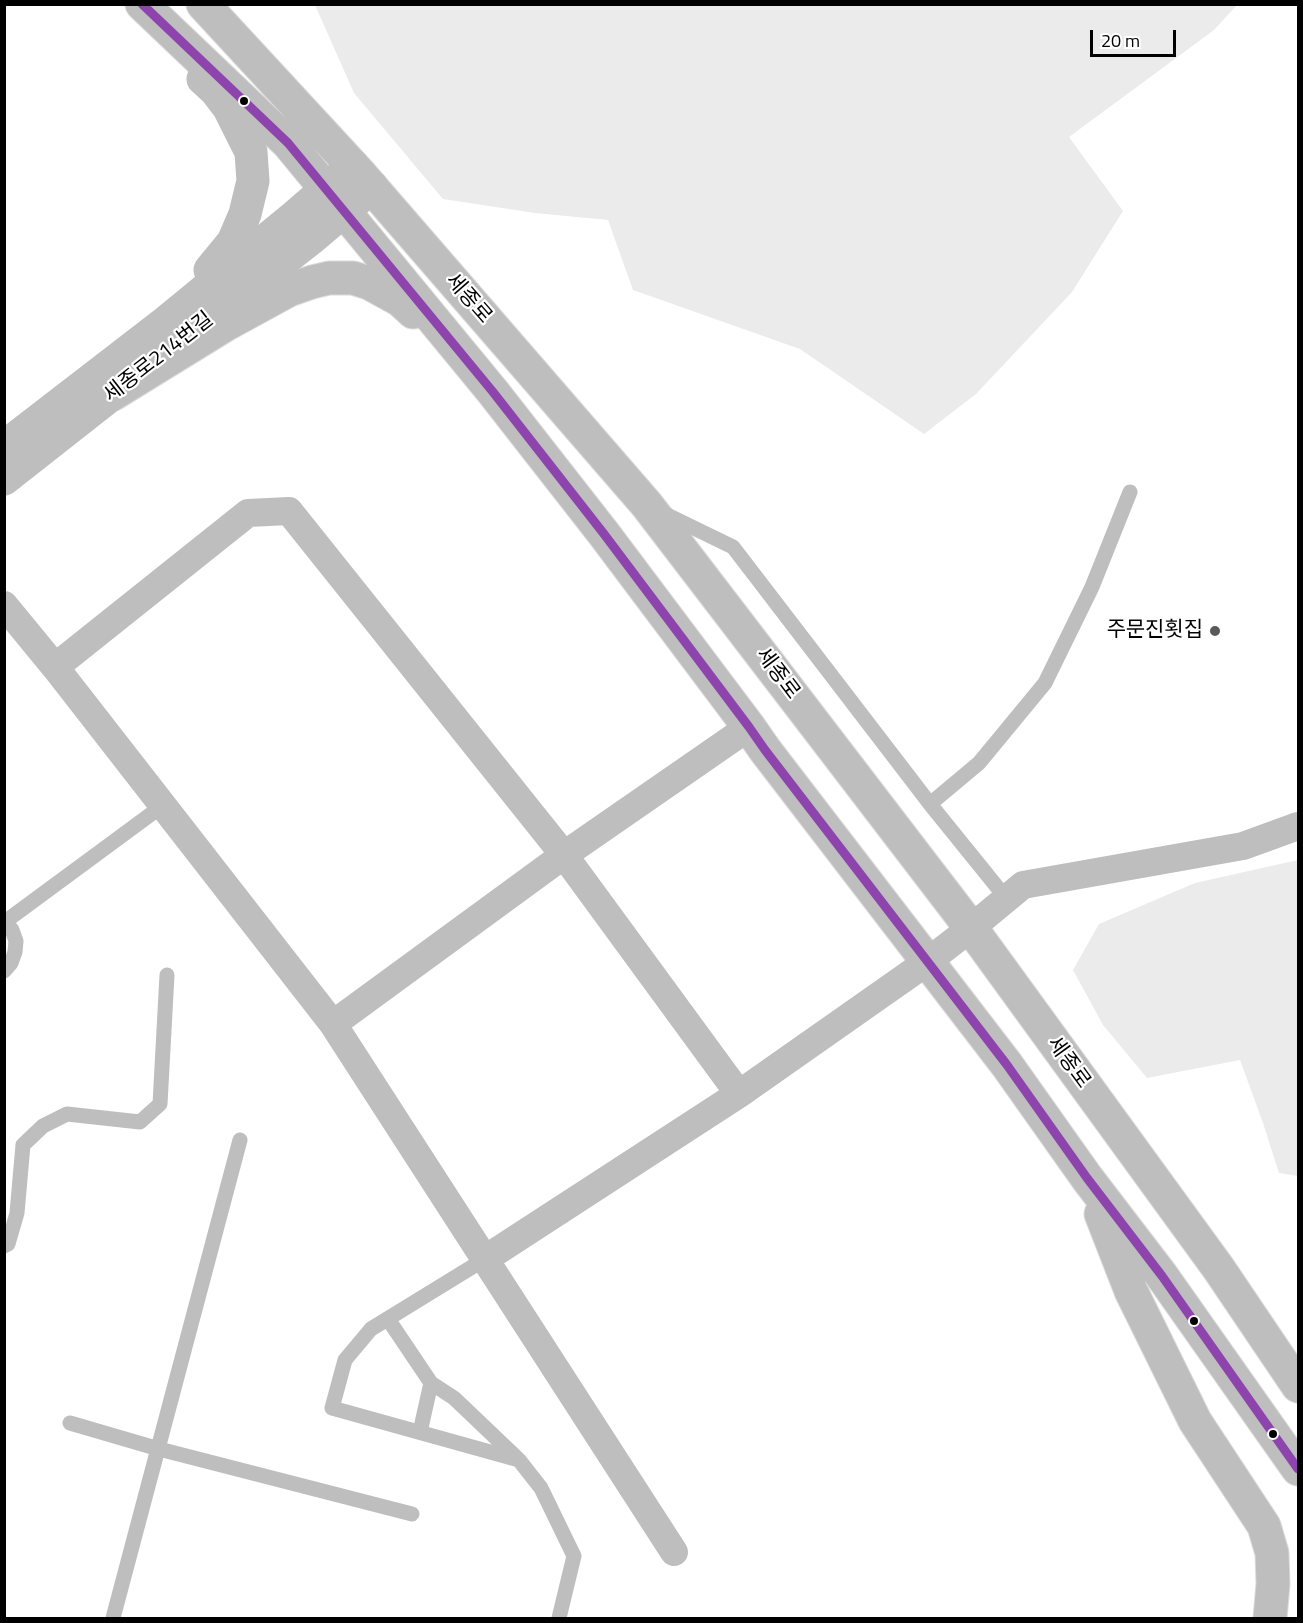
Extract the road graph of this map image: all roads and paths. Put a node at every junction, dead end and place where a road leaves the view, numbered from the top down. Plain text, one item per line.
1 (133, 4) edge
2 (142, 4) edge
3 (203, 4) edge
4 (363, 176) junction
5 (335, 200) junction
6 (303, 227) junction
7 (166, 322) junction
8 (447, 336) junction
9 (113, 394) junction
10 (56, 407) junction
11 (4, 426) edge
12 (4, 447) edge
13 (4, 479) edge
14 (1130, 492) dead end
15 (647, 505) junction
16 (4, 605) edge
17 (55, 668) junction
18 (749, 727) junction
19 (930, 804) junction
20 (162, 806) junction
21 (1299, 826) edge
22 (564, 855) junction
23 (1006, 898) junction
24 (5, 921) edge
25 (971, 928) junction
26 (927, 962) junction
27 (4, 971) edge
28 (167, 975) dead end
29 (333, 1024) junction
30 (1007, 1065) junction
31 (1087, 1090) junction
32 (739, 1094) junction
33 (240, 1140) dead end
34 (1087, 1178) junction
35 (4, 1246) edge
36 (485, 1259) junction
37 (388, 1319) junction
38 (431, 1383) junction
39 (1299, 1386) edge
40 (70, 1423) dead end
41 (420, 1432) junction
42 (159, 1449) junction
43 (519, 1460) junction
44 (1299, 1469) edge
45 (412, 1514) dead end
46 (674, 1552) dead end
47 (113, 1618) edge
48 (559, 1618) edge
49 (1270, 1618) edge

1 - 7 main road
2 - 5 main road, 세종로
3 - 4 main road, 세종로
4 - 5 main road
4 - 15 main road, 세종로
5 - 6 main road
5 - 8 main road, 세종로
6 - 7 main road, 세종로214번길
6 - 9 main road, 세종로214번길
7 - 10 main road, 세종로214번길
8 - 9 main road
8 - 18 main road, 세종로
9 - 13 main road, 세종로214번길
10 - 11 street
10 - 12 main road, 세종로214번길
14 - 19 lane
15 - 19 lane
15 - 25 main road, 세종로
16 - 17 street
17 - 20 street
17 - 22 street
18 - 22 street
18 - 26 main road, 세종로
19 - 23 lane
20 - 24 lane
20 - 29 street
21 - 23 street
22 - 29 street
22 - 32 street
23 - 25 street
24 - 27 lane
25 - 26 street
25 - 31 main road, 세종로
26 - 30 main road, 세종로
26 - 32 street
28 - 35 lane
29 - 36 street
30 - 31 main road
30 - 34 main road, 세종로
31 - 39 main road, 세종로
32 - 36 street
33 - 42 lane
34 - 44 main road, 세종로
34 - 49 main road
36 - 37 lane
36 - 46 street
37 - 38 lane
37 - 41 lane
38 - 41 lane
38 - 43 lane
40 - 42 lane
41 - 43 lane
42 - 45 lane
42 - 47 lane
43 - 48 lane

